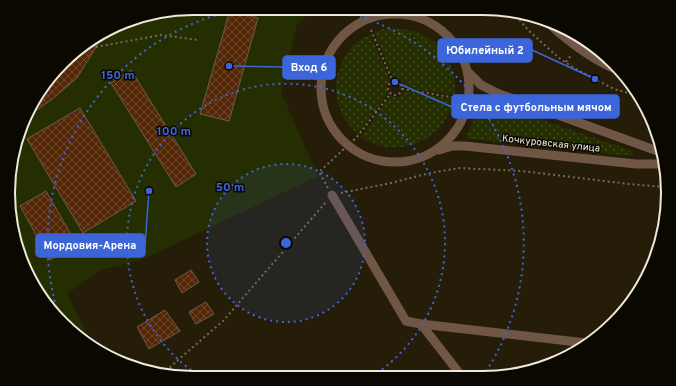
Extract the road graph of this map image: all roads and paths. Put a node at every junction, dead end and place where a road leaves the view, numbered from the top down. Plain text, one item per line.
1 (365, 15) edge
2 (388, 15) edge
3 (402, 15) edge
4 (518, 18) edge
5 (364, 22) junction
6 (371, 30) dead end
7 (557, 31) edge
8 (198, 40) dead end
9 (96, 47) dead end
10 (606, 65) edge
11 (468, 72) junction
12 (393, 82) junction
13 (402, 89) junction
14 (391, 93) junction
15 (631, 94) edge
16 (457, 98) dead end
17 (348, 145) junction
18 (436, 150) junction
19 (656, 152) edge
20 (658, 164) edge
21 (661, 187) edge
22 (332, 195) junction
23 (421, 324) junction
24 (580, 342) edge
25 (168, 369) edge
26 (458, 371) edge

1 - 5 path
2 - 5 street
3 - 11 street
4 - 15 path
5 - 17 street
6 - 12 path
7 - 10 street
8 - 9 path
11 - 18 street
11 - 19 street, Кочкуровская улица
12 - 13 path
12 - 14 path
13 - 14 path
13 - 16 path
14 - 17 path
17 - 18 street
17 - 22 path
18 - 20 street, Кочкуровская улица
21 - 22 path
22 - 23 street
22 - 25 path
23 - 24 street
23 - 26 street

